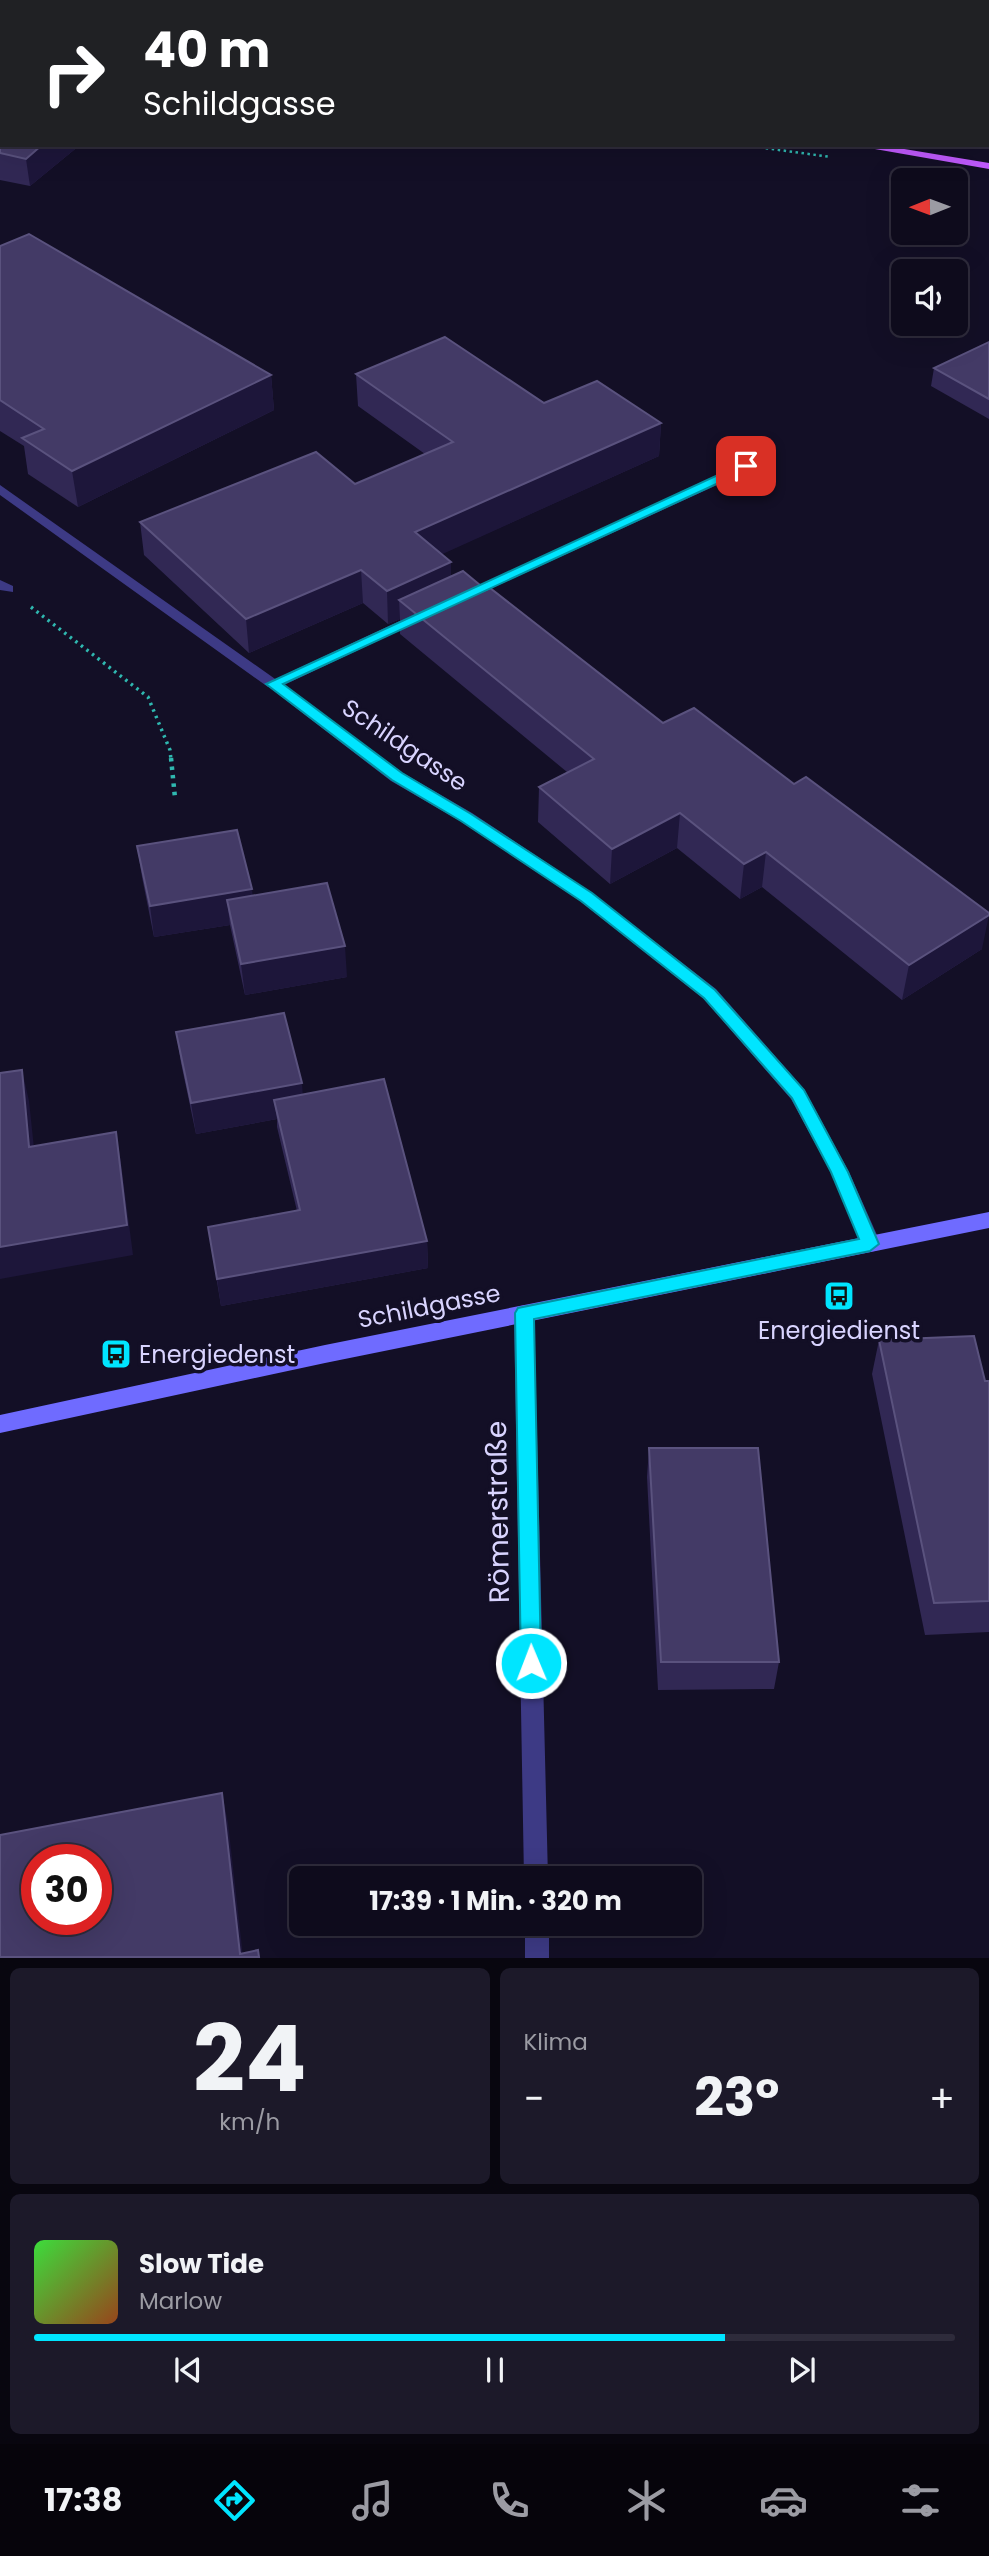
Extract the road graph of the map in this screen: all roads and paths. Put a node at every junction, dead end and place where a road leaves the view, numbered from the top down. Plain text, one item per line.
1 (870, 147) edge
2 (989, 166) edge
3 (771, 454) dead end
4 (0, 489) edge
5 (4, 587) edge
6 (273, 684) junction
7 (175, 798) dead end
8 (989, 1220) edge
9 (870, 1244) junction
10 (524, 1313) junction
11 (0, 1424) edge
12 (536, 1866) edge
13 (537, 1936) edge
14 (537, 1958) edge

1 - 2 main road
3 - 6 street
4 - 6 street, Schildgasse
5 - 7 path
6 - 9 street, Schildgasse
8 - 9 street, Schildgasse
9 - 10 street, Schildgasse
10 - 11 street, Schildgasse
10 - 12 street, Römerstraße
13 - 14 street

